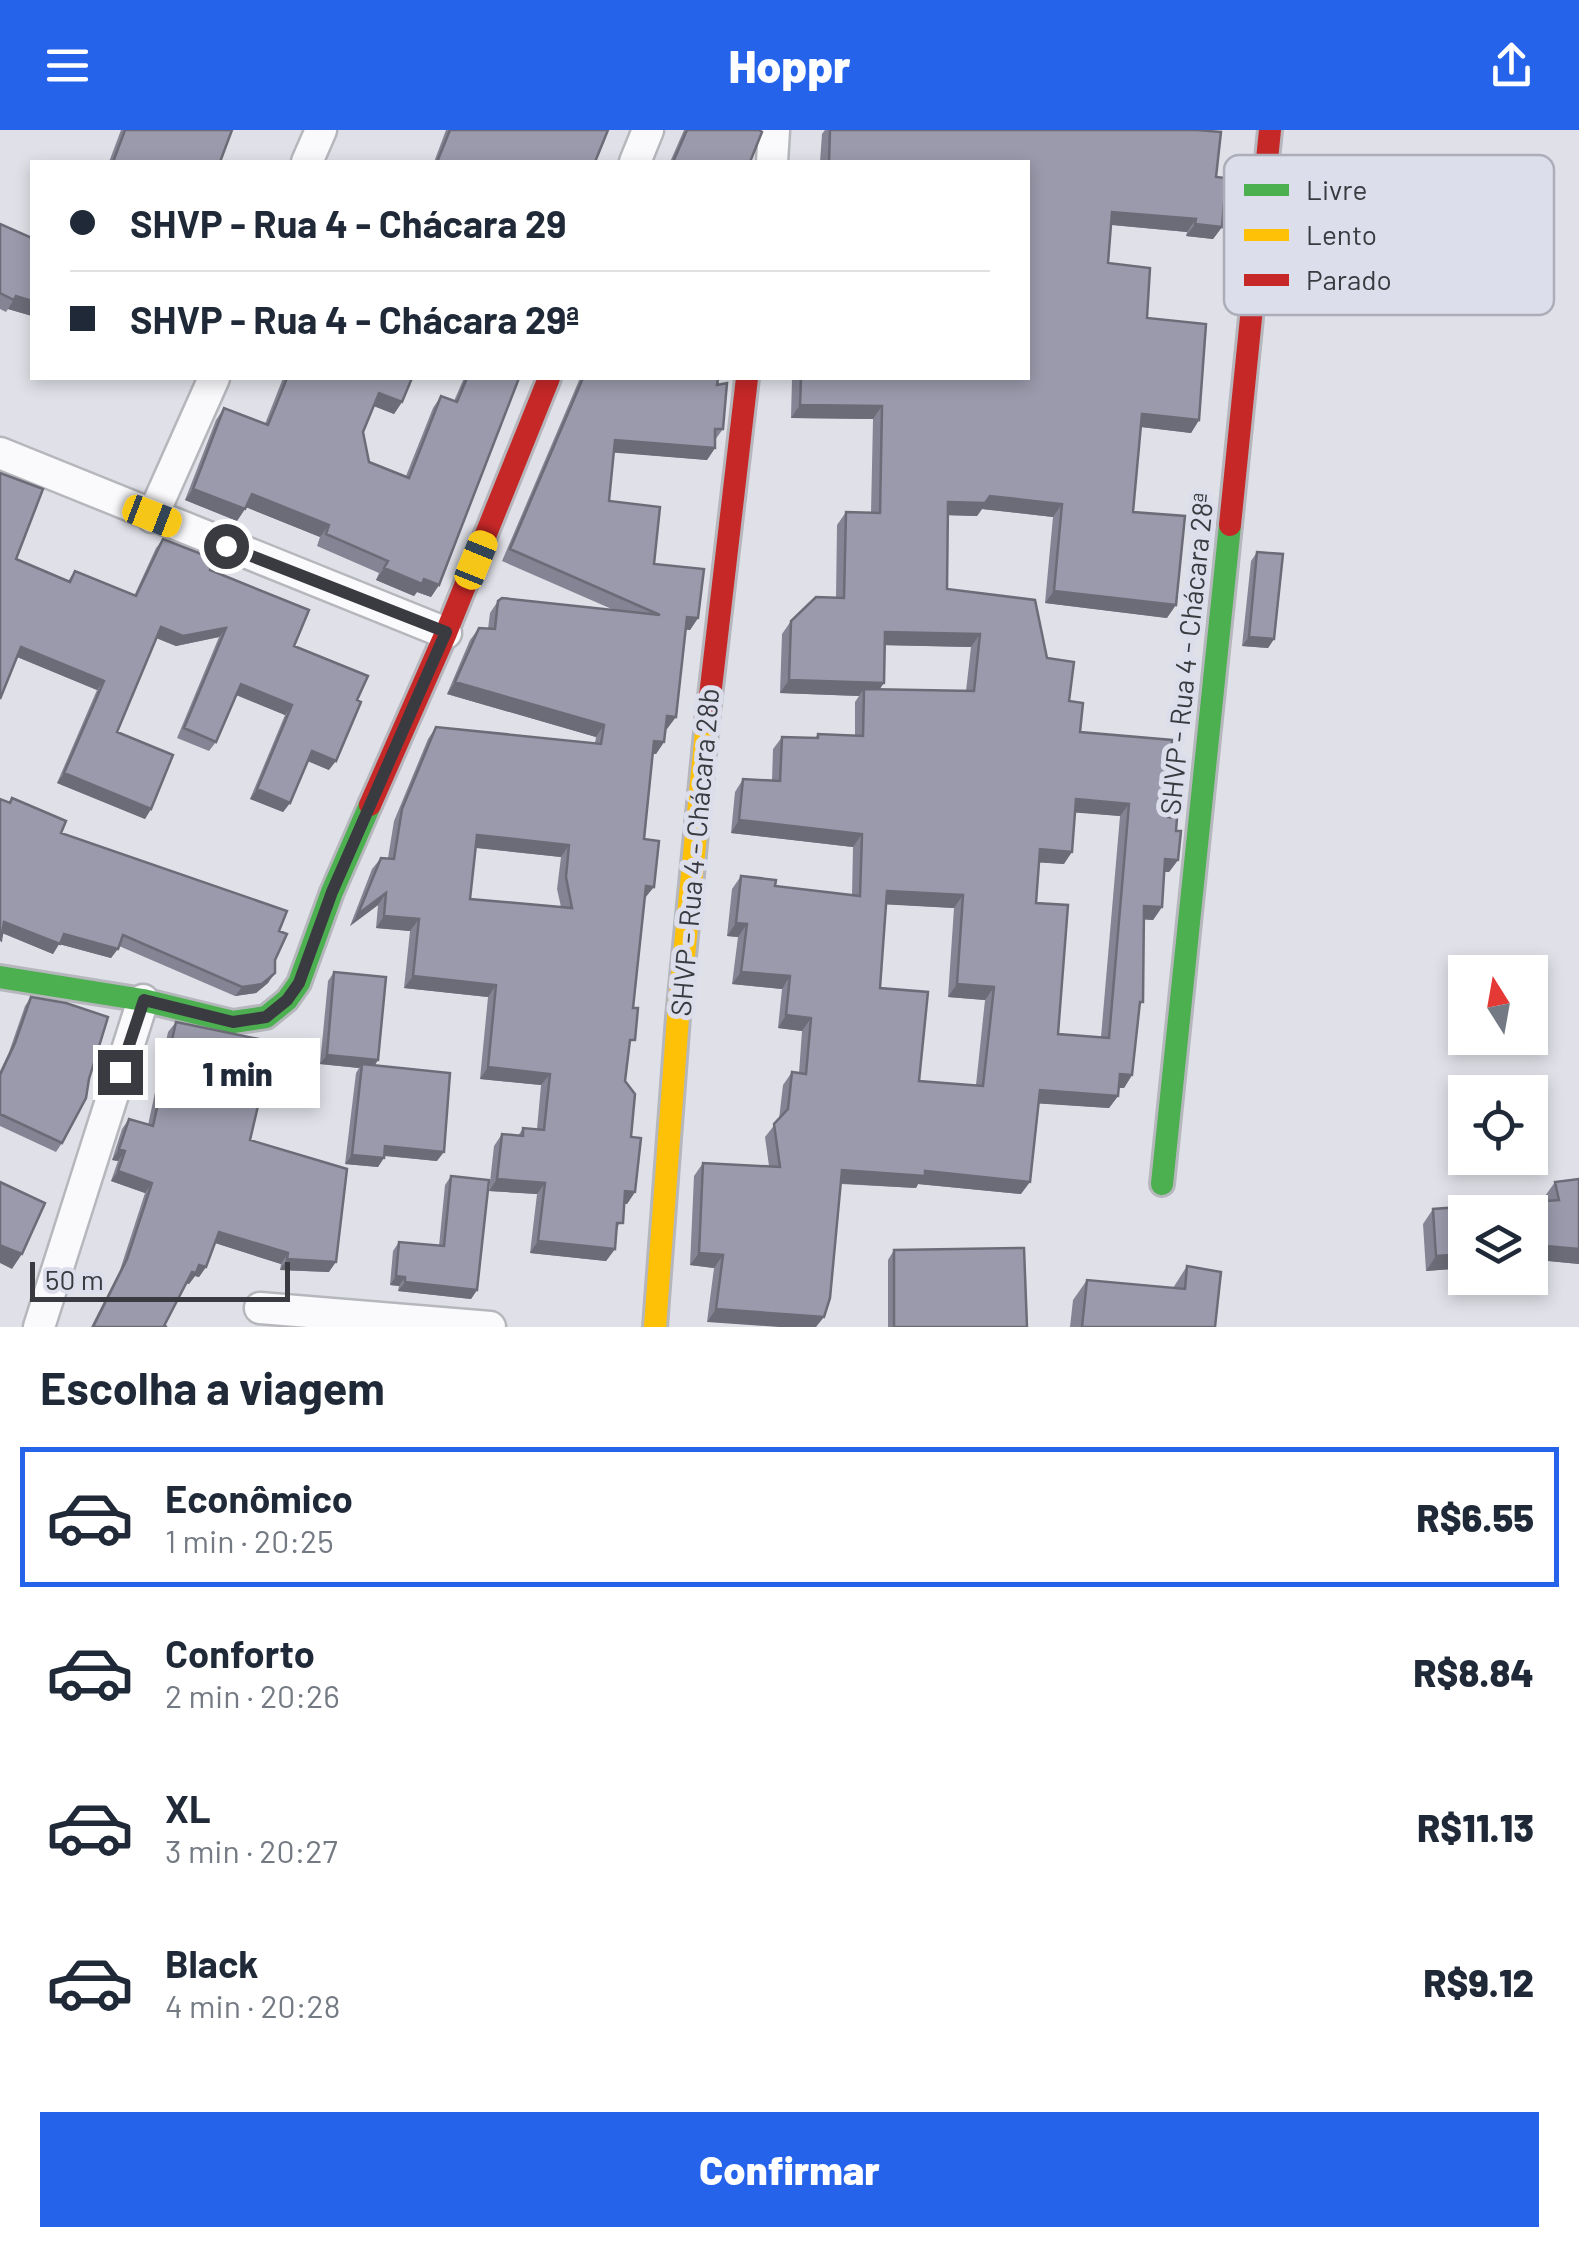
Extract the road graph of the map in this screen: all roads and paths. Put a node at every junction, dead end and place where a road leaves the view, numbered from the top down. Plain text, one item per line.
1 (321, 130) edge
2 (648, 130) edge
3 (774, 130) edge
4 (1270, 130) edge
5 (1267, 155) edge
6 (308, 160) edge
7 (636, 160) edge
8 (772, 160) edge
9 (1251, 315) edge
10 (213, 380) edge
11 (548, 380) edge
12 (748, 380) edge
13 (0, 453) edge
14 (152, 516) junction
15 (446, 632) junction
16 (0, 977) edge
17 (144, 1000) junction
18 (1162, 1184) dead end
19 (260, 1308) dead end
20 (39, 1327) edge
21 (490, 1327) edge
22 (655, 1327) edge

1 - 6 street
2 - 7 street
3 - 8 street
4 - 5 street, SHVP - Rua 4 - Chácara 28ª
9 - 18 street, SHVP - Rua 4 - Chácara 28ª
10 - 14 street
11 - 15 street
12 - 22 street, SHVP - Rua 4 - Chácara 28b
13 - 14 street
14 - 15 street
15 - 17 street
16 - 17 street
17 - 20 street
19 - 21 street

